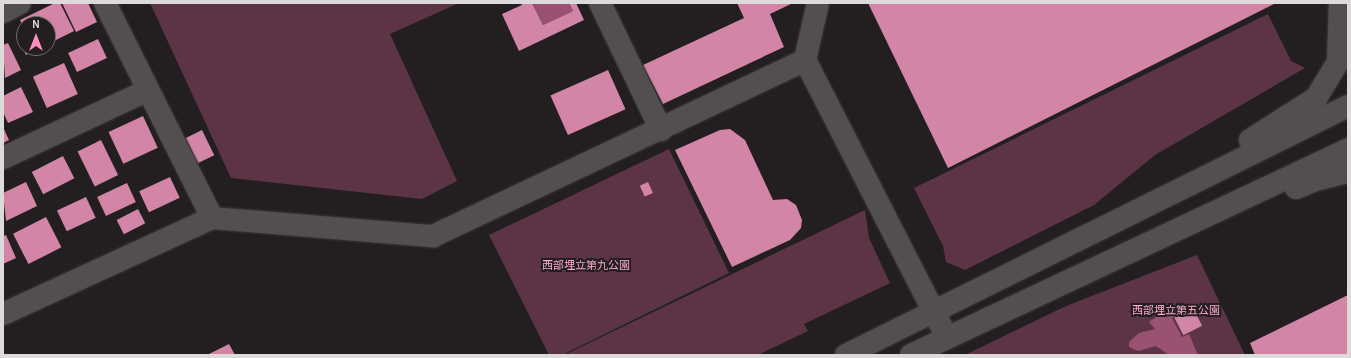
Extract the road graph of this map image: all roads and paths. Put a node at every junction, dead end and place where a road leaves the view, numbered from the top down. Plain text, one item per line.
1 (20, 3) edge
2 (105, 3) edge
3 (600, 3) edge
4 (818, 3) edge
5 (1340, 3) edge
6 (3, 12) edge
7 (806, 60) junction
8 (148, 90) junction
9 (1348, 106) edge
10 (661, 130) junction
11 (1348, 149) edge
12 (3, 158) edge
13 (1348, 172) edge
14 (1152, 202) junction
15 (212, 218) junction
16 (1151, 242) junction
17 (3, 314) edge
18 (935, 314) junction
19 (946, 338) junction
20 (846, 355) edge
21 (912, 355) edge

1 - 6 street
2 - 8 street
3 - 10 street
4 - 7 street
5 - 14 street
7 - 10 street
7 - 18 street
8 - 12 street
8 - 15 street
9 - 14 street
10 - 15 street
11 - 16 street
13 - 16 street
14 - 18 street
15 - 17 street
16 - 19 street
18 - 19 street
18 - 20 street
19 - 21 street

